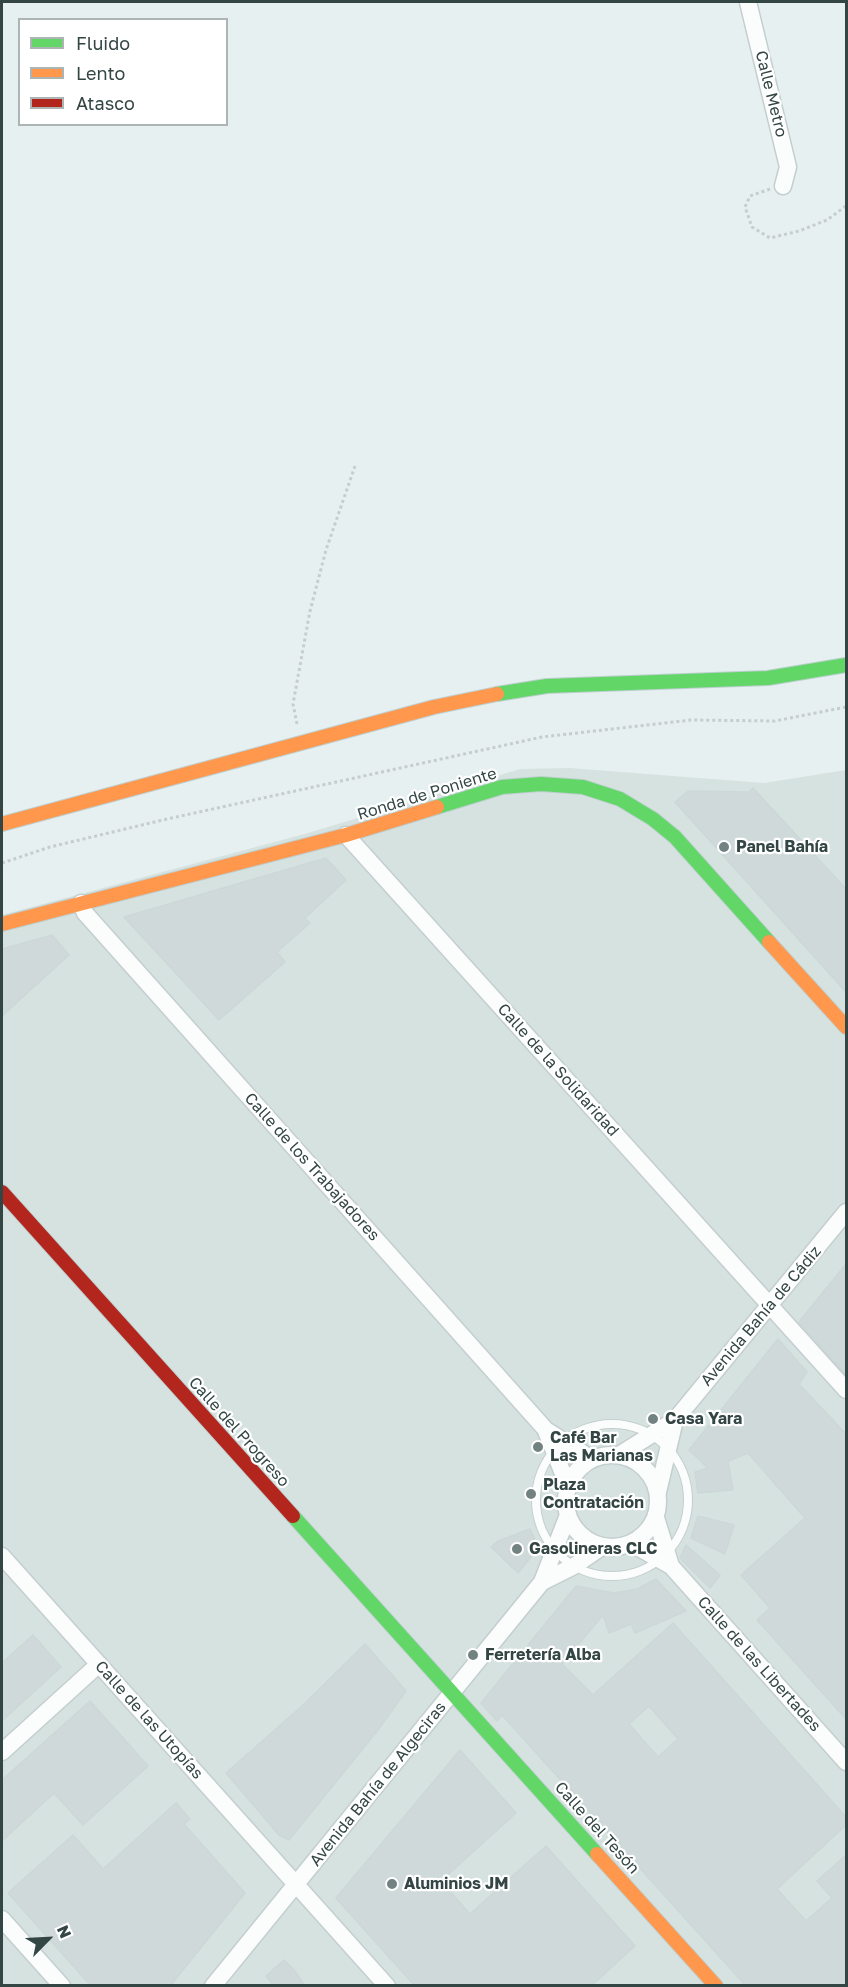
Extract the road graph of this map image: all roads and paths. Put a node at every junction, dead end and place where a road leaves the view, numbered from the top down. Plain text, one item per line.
1 (748, 2) edge
2 (783, 186) joint
3 (846, 206) edge
4 (355, 466) dead end
5 (846, 665) edge
6 (846, 707) edge
7 (303, 743) junction
8 (2, 824) edge
9 (346, 835) junction
10 (2, 863) edge
11 (81, 903) junction
12 (2, 924) edge
13 (846, 1027) edge
14 (2, 1192) edge
15 (846, 1212) edge
16 (770, 1305) junction
17 (846, 1390) edge
18 (675, 1420) junction
19 (650, 1434) junction
20 (559, 1446) junction
21 (668, 1449) junction
22 (619, 1455) junction
23 (592, 1459) junction
24 (568, 1486) junction
25 (658, 1493) junction
26 (568, 1515) junction
27 (656, 1518) junction
28 (632, 1544) junction
29 (602, 1547) junction
30 (554, 1548) junction
31 (2, 1556) edge
32 (666, 1559) junction
33 (574, 1566) junction
34 (542, 1582) junction
35 (99, 1664) junction
36 (453, 1694) junction
37 (2, 1752) edge
38 (846, 1762) edge
39 (296, 1884) junction
40 (2, 1919) edge
41 (62, 1986) edge
42 (213, 1986) edge
43 (387, 1986) edge
44 (716, 1986) edge

1 - 2 street, Calle Metro
2 - 3 path
4 - 7 path
5 - 7 street
6 - 10 path
7 - 8 street
9 - 11 street, Ronda de Poniente
9 - 13 street, Ronda de Poniente
9 - 16 street, Calle de la Solidaridad
11 - 12 street, Ronda de Poniente
11 - 20 street, Calle de los Trabajadores
14 - 36 street, Calle del Progreso
15 - 16 street, Avenida Bahía de Cádiz
16 - 17 street, Calle de la Solidaridad
16 - 18 street, Avenida Bahía de Cádiz
18 - 19 street, Avenida Bahía de Cádiz
18 - 21 street, Avenida Bahía de Cádiz
19 - 20 lane
19 - 21 lane
19 - 22 street, Avenida Bahía de Cádiz
20 - 23 street
20 - 24 street, Calle de los Trabajadores
20 - 30 lane
21 - 25 street, Avenida Bahía de Cádiz
21 - 32 lane
22 - 23 street
22 - 25 street
23 - 24 street
24 - 26 street
25 - 27 street
26 - 29 street
26 - 30 street, Avenida Bahía de Algeciras
27 - 28 street
27 - 32 street, Calle de las Libertades
28 - 29 street
28 - 32 street, Calle de las Libertades
29 - 33 street, Avenida Bahía de Algeciras
30 - 33 lane
30 - 34 street, Avenida Bahía de Algeciras
31 - 35 street, Calle de las Utopías
32 - 33 lane
32 - 38 street, Calle de las Libertades
33 - 34 street, Avenida Bahía de Algeciras
34 - 36 street, Avenida Bahía de Algeciras
35 - 37 street
35 - 39 street, Calle de las Utopías
36 - 39 street, Avenida Bahía de Algeciras
36 - 44 street, Calle del Tesón
39 - 42 street, Avenida Bahía de Algeciras
39 - 43 street, Calle de las Utopías
40 - 41 street

